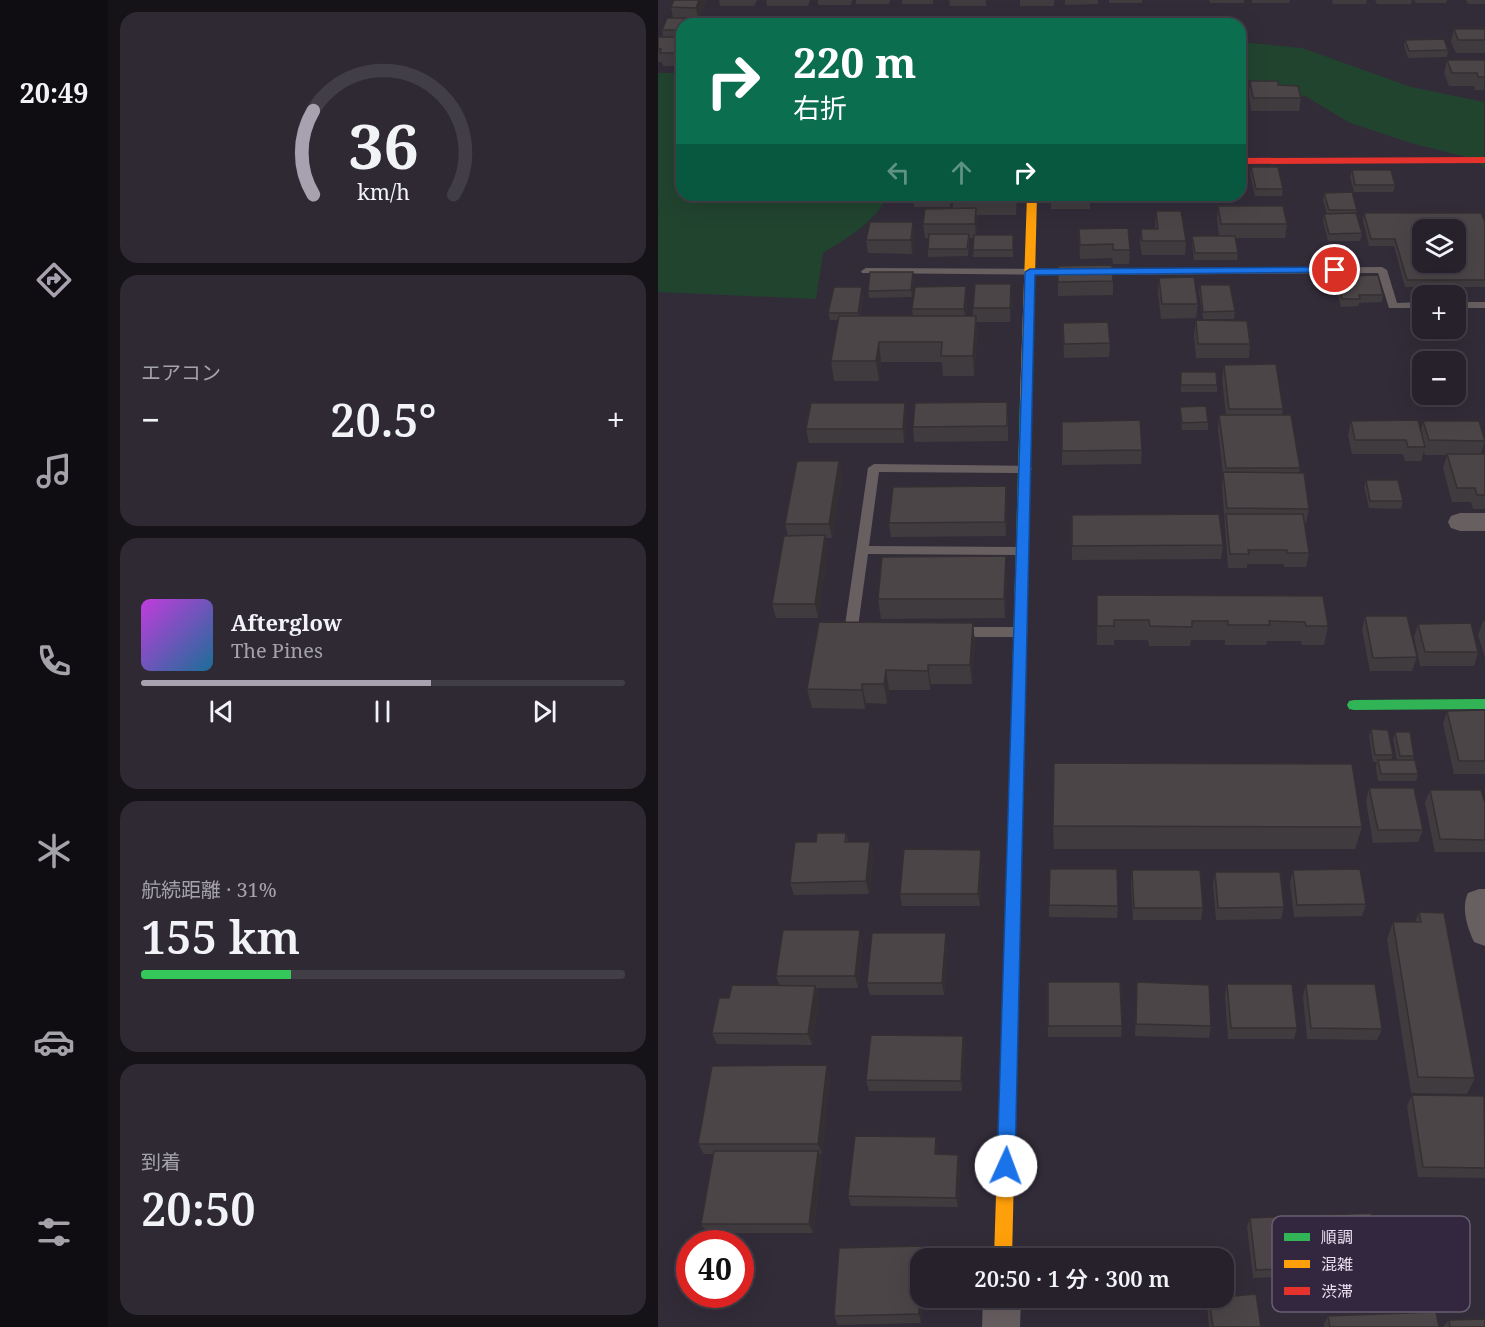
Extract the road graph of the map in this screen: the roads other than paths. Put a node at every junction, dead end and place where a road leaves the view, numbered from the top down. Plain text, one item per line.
1 (1484, 160) edge
2 (1246, 161) edge
3 (1032, 201) edge
4 (866, 271) dead end
5 (1030, 272) junction
6 (1412, 305) edge
7 (1466, 305) edge
8 (1484, 305) edge
9 (1026, 469) junction
10 (1460, 522) dead end
11 (1484, 522) edge
12 (863, 550) junction
13 (1023, 551) junction
14 (874, 632) edge
15 (942, 632) edge
16 (1021, 632) junction
17 (1484, 704) edge
18 (1354, 705) dead end
19 (1484, 903) edge
20 (1484, 932) edge
21 (1003, 1248) edge
22 (1002, 1308) edge
23 (1001, 1327) edge

1 - 2 street
3 - 5 street
4 - 5 lane
5 - 6 lane
5 - 9 street
7 - 8 lane
9 - 12 lane
9 - 13 street
10 - 11 street
12 - 13 lane
12 - 14 lane
13 - 16 street
15 - 16 lane
16 - 21 street
17 - 18 street
19 - 20 street
22 - 23 street

